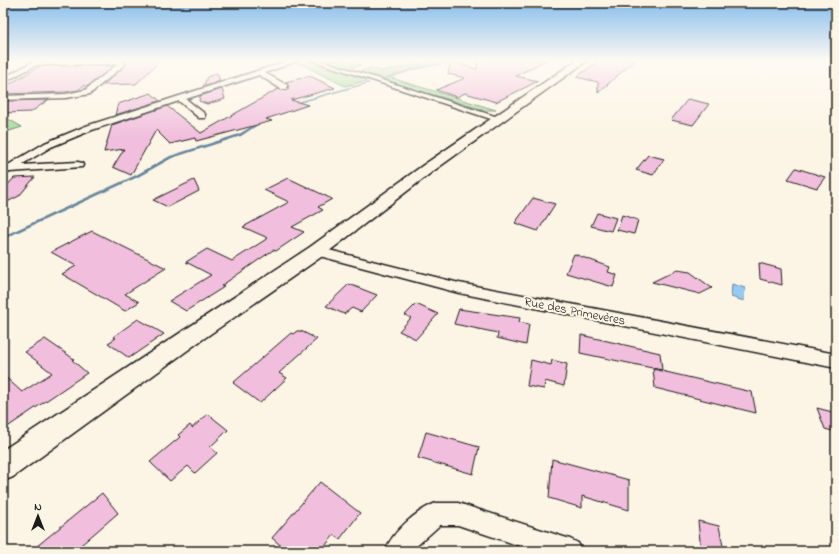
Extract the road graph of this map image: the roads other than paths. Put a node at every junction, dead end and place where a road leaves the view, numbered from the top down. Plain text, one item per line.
1 (95, 86) edge
2 (217, 86) edge
3 (397, 86) edge
4 (546, 86) edge
5 (3, 98) edge
6 (180, 98) junction
7 (202, 116) dead end
8 (500, 118) junction
9 (78, 165) dead end
10 (5, 170) edge
11 (317, 251) junction
12 (836, 361) edge
13 (3, 468) edge
14 (397, 551) edge
15 (570, 551) edge

1 - 5 street
2 - 6 street
3 - 8 street
4 - 8 main road
6 - 7 street
6 - 10 street
8 - 11 main road
9 - 10 street
11 - 12 street, Rue des Primevères
11 - 13 main road
14 - 15 street

